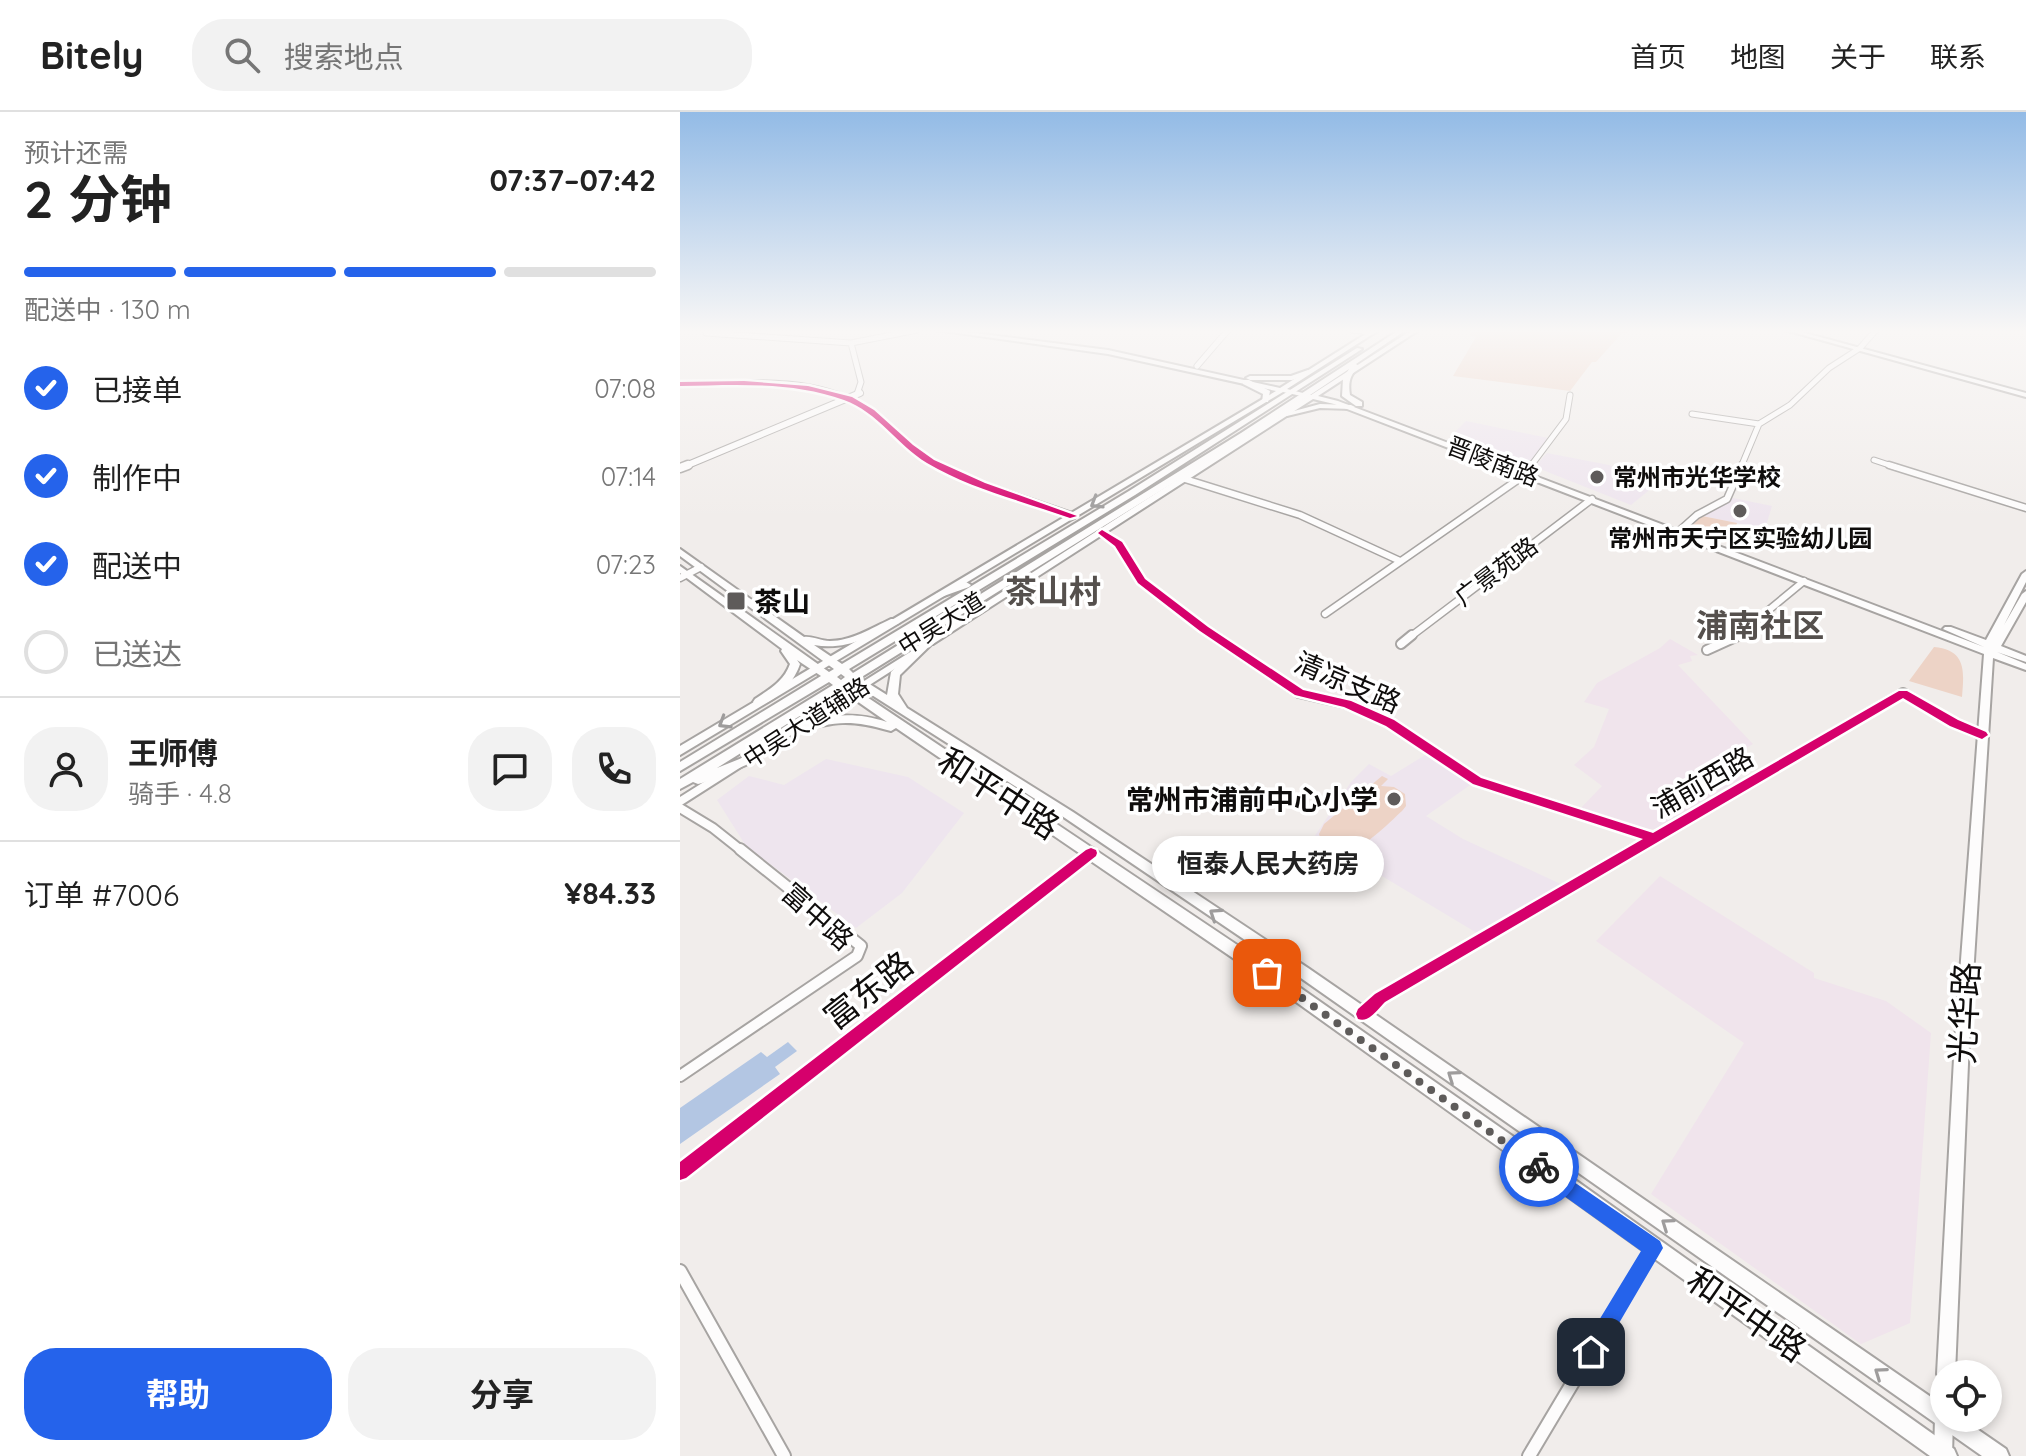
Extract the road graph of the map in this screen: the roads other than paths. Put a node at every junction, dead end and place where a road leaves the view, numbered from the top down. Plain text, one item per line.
1 (821, 393) edge
2 (1267, 393) edge
3 (1297, 393) edge
4 (1297, 393) edge
5 (1300, 393) edge
6 (1301, 393) edge
7 (1308, 393) edge
8 (1346, 393) edge
9 (1803, 393) edge
10 (857, 394) edge
11 (1570, 395) dead end
12 (847, 398) junction
13 (1278, 400) junction
14 (1266, 404) junction
15 (1355, 406) junction
16 (1287, 414) junction
17 (1692, 414) dead end
18 (1239, 416) junction
19 (1759, 424) junction
20 (1224, 451) junction
21 (1177, 454) junction
22 (1874, 460) dead end
23 (680, 466) edge
24 (1527, 471) junction
25 (1150, 481) junction
26 (1181, 482) junction
27 (1132, 493) junction
28 (1592, 499) junction
29 (2026, 508) edge
30 (1119, 511) junction
31 (1073, 516) junction
32 (1098, 530) junction
33 (1680, 531) junction
34 (1043, 546) junction
35 (680, 552) edge
36 (1400, 561) junction
37 (1012, 565) junction
38 (701, 567) junction
39 (682, 574) edge
40 (2026, 574) edge
41 (992, 577) junction
42 (1804, 581) junction
43 (996, 588) junction
44 (941, 594) junction
45 (2026, 594) edge
46 (966, 607) junction
47 (1325, 614) dead end
48 (895, 621) junction
49 (787, 629) junction
50 (911, 642) junction
51 (1401, 644) dead end
52 (925, 645) junction
53 (785, 648) junction
54 (1992, 648) junction
55 (1707, 650) dead end
56 (2026, 659) edge
57 (830, 660) junction
58 (2026, 667) edge
59 (840, 668) junction
60 (815, 669) junction
61 (826, 676) junction
62 (788, 685) junction
63 (852, 685) junction
64 (759, 702) junction
65 (780, 704) junction
66 (908, 724) junction
67 (745, 726) junction
68 (794, 729) junction
69 (1982, 735) junction
70 (680, 751) edge
71 (742, 762) junction
72 (680, 767) edge
73 (680, 778) edge
74 (680, 786) edge
75 (680, 802) edge
76 (680, 808) edge
77 (1655, 838) junction
78 (1091, 853) junction
79 (1363, 1014) junction
80 (680, 1076) edge
81 (680, 1172) edge
82 (1653, 1248) junction
83 (680, 1271) edge
84 (1947, 1360) edge
85 (1930, 1408) edge
86 (1944, 1432) edge
87 (1964, 1432) edge
88 (1944, 1455) edge
89 (784, 1456) edge
90 (1529, 1456) edge
91 (1999, 1456) edge

1 - 12 street
2 - 14 main road
3 - 13 main road, 中吴大道
4 - 14 main road, 中吴大道辅路
5 - 20 main road, 中吴大道
6 - 16 main road, 中吴大道辅路
7 - 15 main road, 晋陵南路
8 - 15 main road
9 - 19 street
10 - 12 street
11 - 24 street
12 - 23 street
12 - 31 street
13 - 14 main road, 中吴大道
13 - 18 main road
14 - 18 main road, 中吴大道辅路
14 - 20 main road
14 - 25 main road, 中吴大道
15 - 16 main road
15 - 24 main road, 晋陵南路
16 - 20 main road, 中吴大道辅路
17 - 19 street
18 - 21 main road, 中吴大道辅路
19 - 33 street
20 - 26 main road, 中吴大道辅路
20 - 30 main road, 中吴大道
21 - 27 main road
21 -> 31 main road, 中吴大道辅路
22 - 29 street
24 - 28 main road, 晋陵南路
24 - 33 main road, 晋陵南路
24 - 36 street
25 - 27 main road, 中吴大道
25 - 32 main road
26 - 30 main road
26 - 32 main road, 中吴大道辅路
26 - 36 street
27 - 34 main road, 中吴大道
28 - 33 main road, 晋陵南路
28 - 51 street, 广景苑路
30 - 32 main road, 中吴大道
31 - 44 main road, 中吴大道辅路
32 - 43 main road, 中吴大道
32 - 52 main road, 中吴大道辅路
32 - 77 street, 清凉支路
33 - 42 main road, 晋陵南路
33 - 54 main road, 晋陵南路
34 - 37 main road, 中吴大道
34 - 46 main road
35 - 38 main road, 和平中路
36 - 47 street
37 - 41 main road, 中吴大道
37 - 50 main road
38 - 39 street
38 - 49 main road, 和平中路
39 - 53 main road, 和平中路
40 - 54 main road, 光华路
41 - 44 main road
41 - 59 main road, 中吴大道
42 - 54 main road, 晋陵南路
42 - 55 street
43 - 46 main road, 中吴大道
43 - 52 main road
44 - 48 main road, 中吴大道辅路
45 - 54 main road, 光华路
46 - 50 main road, 中吴大道
48 - 49 main road
48 - 57 main road, 中吴大道辅路
49 - 57 main road, 和平中路
50 - 63 main road, 中吴大道
52 - 63 main road, 中吴大道辅路
52 - 66 main road
53 - 60 main road, 和平中路
53 - 64 main road
54 - 56 main road, 晋陵南路
54 - 58 main road, 晋陵南路
54 - 69 main road, 光华路
57 - 59 main road, 和平中路
57 - 60 main road, 中吴大道辅路
59 - 61 main road, 中吴大道
59 - 63 main road, 和平中路
60 - 61 main road, 和平中路
60 - 62 main road, 中吴大道辅路
61 - 63 main road, 和平中路
61 - 65 main road, 中吴大道
62 - 64 main road, 中吴大道辅路
62 - 67 main road
63 - 66 main road, 和平中路
63 - 68 main road, 中吴大道辅路
63 - 74 main road, 中吴大道
64 -> 70 main road, 中吴大道辅路
65 - 67 main road, 中吴大道
65 - 73 main road
66 - 68 main road
66 - 78 main road, 和平中路
79 -> 66 main road, 和平中路
67 - 72 main road, 中吴大道
68 - 71 main road, 中吴大道辅路
69 - 77 street, 浦前西路
69 - 84 main road, 光华路
71 - 74 main road
71 - 75 main road, 中吴大道辅路
76 - 80 street, 富中路
77 - 79 street, 浦前西路
78 - 81 street, 富东路
78 - 82 main road, 和平中路
85 -> 79 main road, 和平中路
82 - 88 main road, 和平中路
82 - 90 street
83 - 89 street
86 - 88 main road
87 - 91 main road, 和平中路

